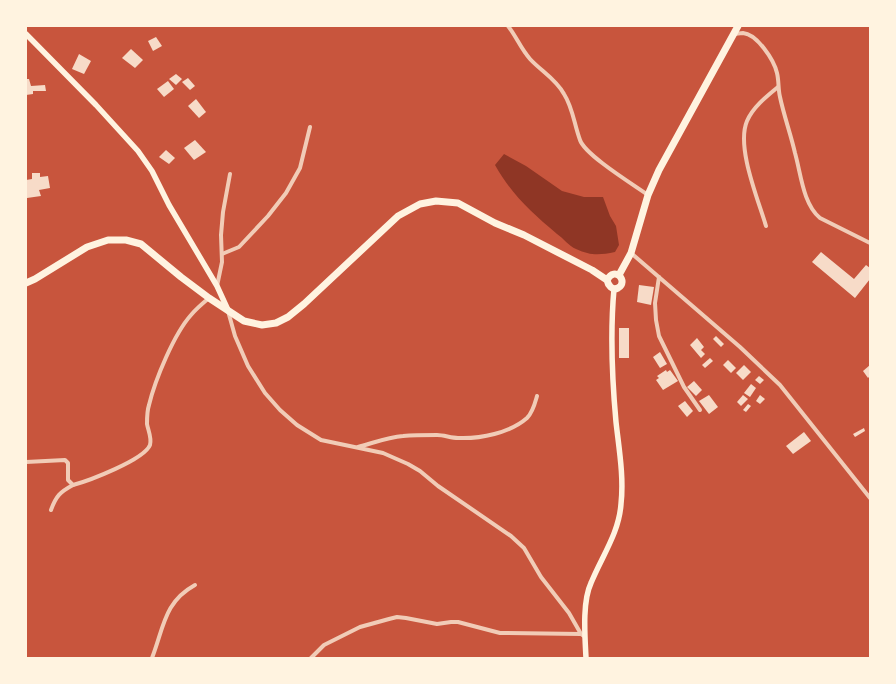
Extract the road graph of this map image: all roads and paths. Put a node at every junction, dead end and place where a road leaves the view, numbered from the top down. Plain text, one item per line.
1 (508, 26) edge
2 (738, 26) edge
3 (26, 34) edge
4 (734, 34) junction
5 (778, 87) junction
6 (310, 127) dead end
7 (230, 174) dead end
8 (648, 195) junction
9 (766, 226) dead end
10 (870, 243) edge
11 (222, 254) junction
12 (630, 254) junction
13 (619, 276) junction
14 (659, 277) junction
15 (607, 280) junction
16 (26, 283) edge
17 (217, 286) junction
18 (614, 289) junction
19 (209, 298) junction
20 (228, 311) junction
21 (537, 396) dead end
22 (700, 410) dead end
23 (358, 447) junction
24 (26, 462) edge
25 (73, 485) junction
26 (870, 498) edge
27 (52, 510) dead end
28 (195, 584) dead end
29 (583, 636) junction
30 (152, 658) edge
31 (311, 658) edge
32 (586, 658) edge

1 - 8 street
2 - 4 highway
3 - 17 main road
4 - 5 street
4 - 8 highway
5 - 9 street
5 - 10 street
6 - 11 street
7 - 11 street
8 - 12 highway
11 - 17 street
12 - 13 highway
12 - 14 street
13 - 15 highway
13 - 18 highway
14 - 22 street
14 - 26 street
15 - 18 highway
15 - 20 highway
16 - 19 highway
17 - 20 main road
18 - 29 main road
19 - 20 highway
19 - 25 street
20 - 23 street
21 - 23 street
23 - 29 street
24 - 25 street
25 - 27 street
28 - 30 street
29 - 31 street
29 - 32 main road

